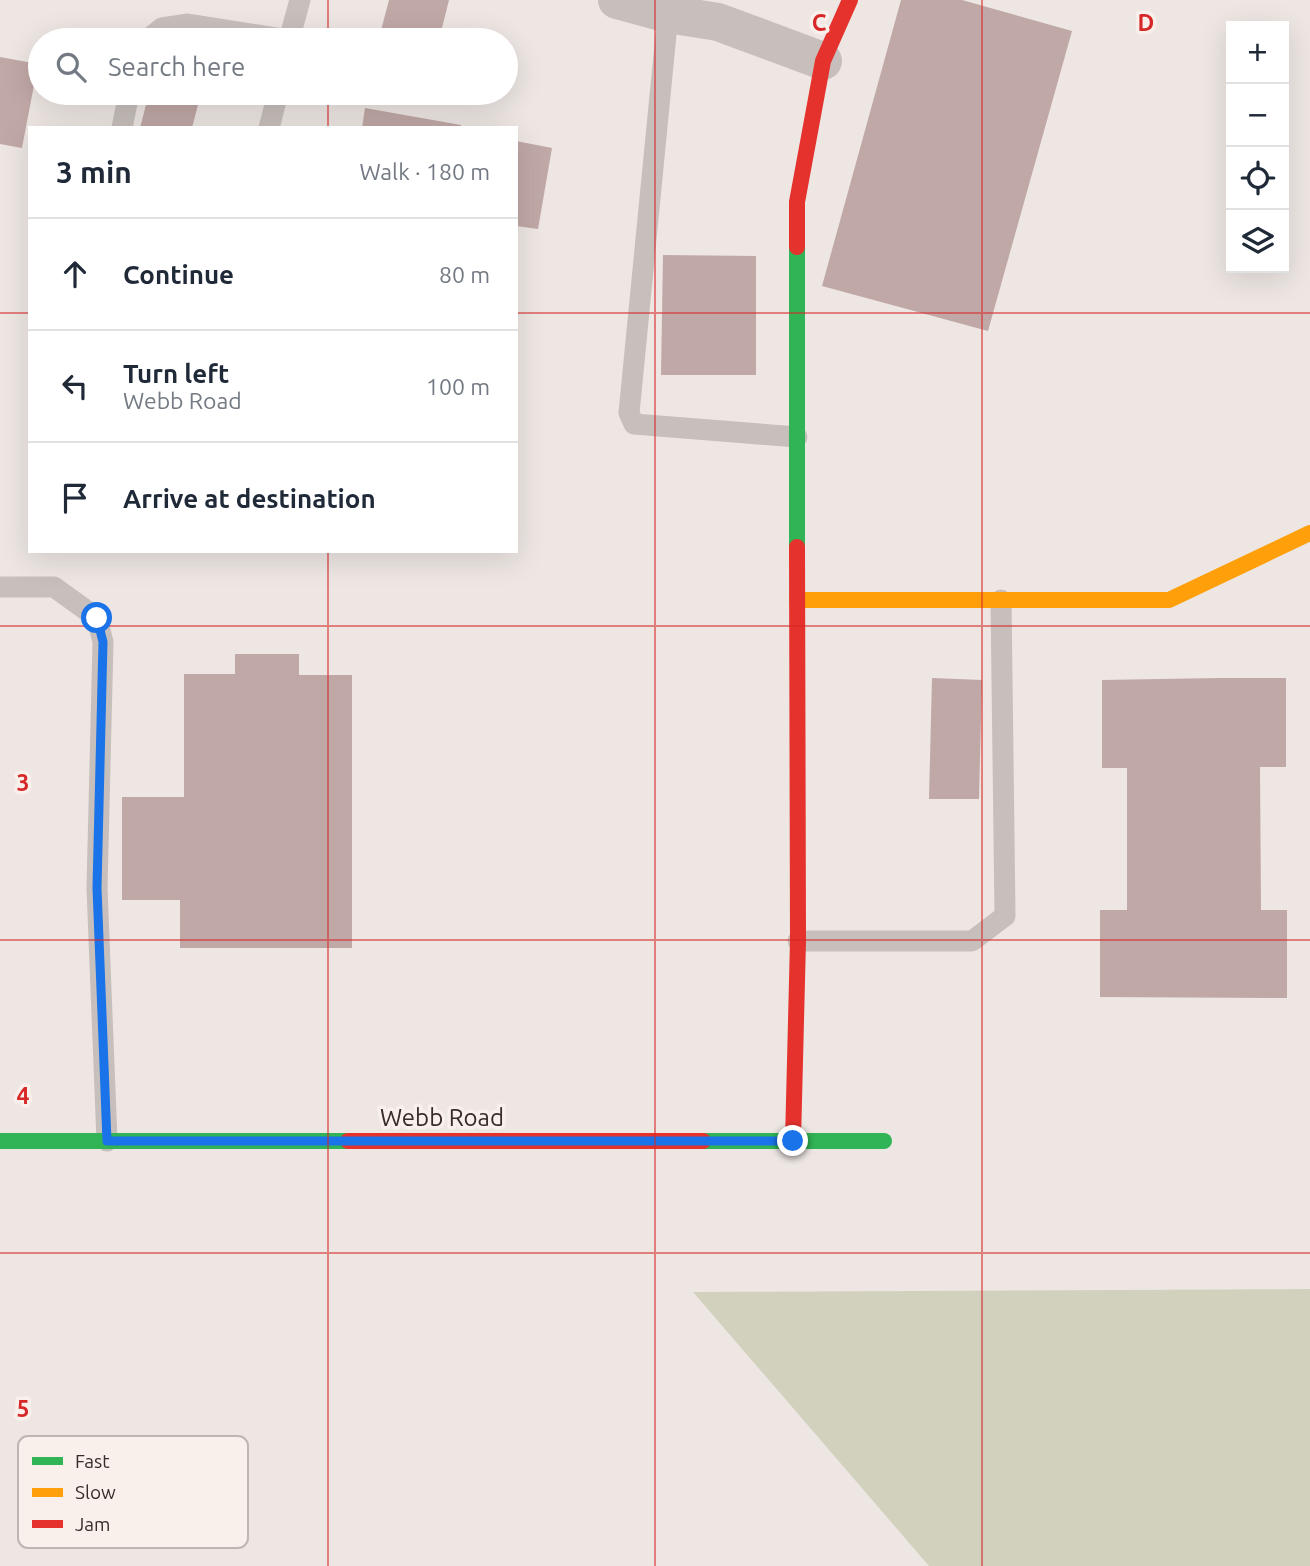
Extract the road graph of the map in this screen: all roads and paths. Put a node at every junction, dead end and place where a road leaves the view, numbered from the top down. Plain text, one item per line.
1 (300, 0) edge
2 (617, 0) edge
3 (850, 0) edge
4 (673, 7) edge
5 (161, 28) edge
6 (213, 28) edge
7 (292, 28) edge
8 (823, 61) junction
9 (127, 105) edge
10 (275, 105) edge
11 (122, 126) edge
12 (270, 126) edge
13 (797, 437) junction
14 (1310, 533) edge
15 (0, 587) edge
16 (797, 600) junction
17 (1001, 600) junction
18 (798, 941) junction
19 (0, 1141) edge
20 (107, 1141) junction
21 (793, 1141) junction
22 (884, 1141) dead end

1 - 7 lane
2 - 4 street
3 - 8 street
4 - 8 street
4 - 13 lane
5 - 6 lane
8 - 13 street
9 - 11 lane
10 - 12 lane
13 - 16 street
14 - 17 street
15 - 20 lane
16 - 17 street
16 - 18 street
17 - 18 lane
18 - 21 street
19 - 20 street, Webb Road
20 - 21 street, Webb Road
21 - 22 street, Webb Road

